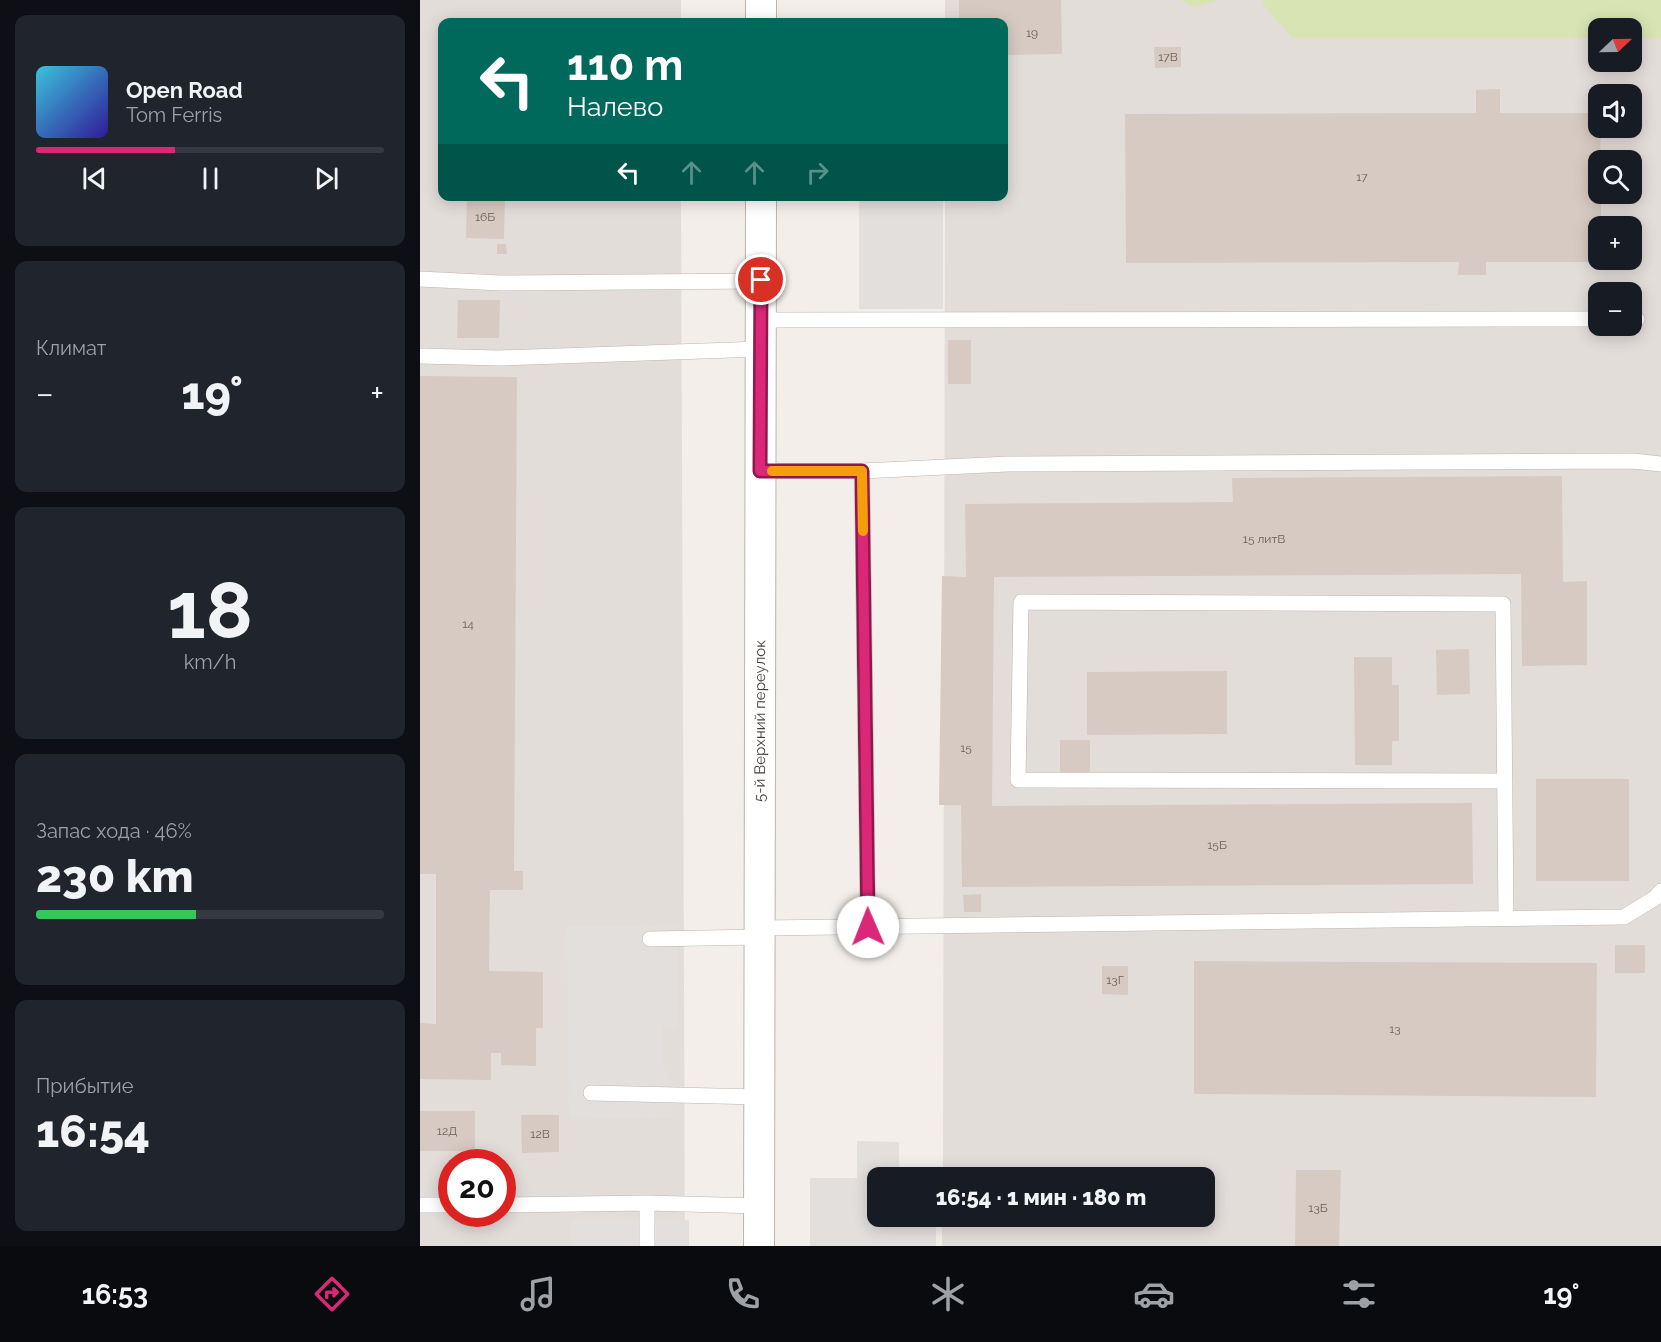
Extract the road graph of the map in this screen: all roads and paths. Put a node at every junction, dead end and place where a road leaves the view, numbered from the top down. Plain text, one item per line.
1 (761, 0) edge
2 (761, 18) edge
3 (761, 201) edge
4 (420, 279) edge
5 (761, 280) junction
6 (1588, 320) edge
7 (760, 335) junction
8 (420, 356) edge
9 (1661, 464) edge
10 (760, 471) junction
11 (862, 471) junction
12 (1505, 781) junction
13 (1661, 891) edge
14 (1506, 917) junction
15 (868, 927) junction
16 (759, 932) junction
17 (650, 939) dead end
18 (591, 1093) dead end
19 (759, 1097) junction
20 (647, 1203) junction
21 (516, 1204) edge
22 (420, 1205) edge
23 (438, 1205) edge
24 (759, 1206) junction
25 (647, 1246) edge
26 (759, 1246) edge

1 - 2 street
3 - 5 street, 5-й Верхний переулок
4 - 5 lane
5 - 7 street, 5-й Верхний переулок
6 - 7 lane
7 - 8 lane
7 - 10 street, 5-й Верхний переулок
9 - 11 lane
10 - 11 lane
10 - 16 street, 5-й Верхний переулок
11 - 15 lane
12 - 12 lane
12 - 14 lane
13 - 14 lane
14 - 15 lane
15 - 16 lane
16 - 17 lane
16 - 19 street, 5-й Верхний переулок
18 - 19 lane
19 - 24 street, 5-й Верхний переулок
20 - 21 lane
20 - 24 lane
20 - 25 lane
22 - 23 lane
24 - 26 street, 5-й Верхний переулок

